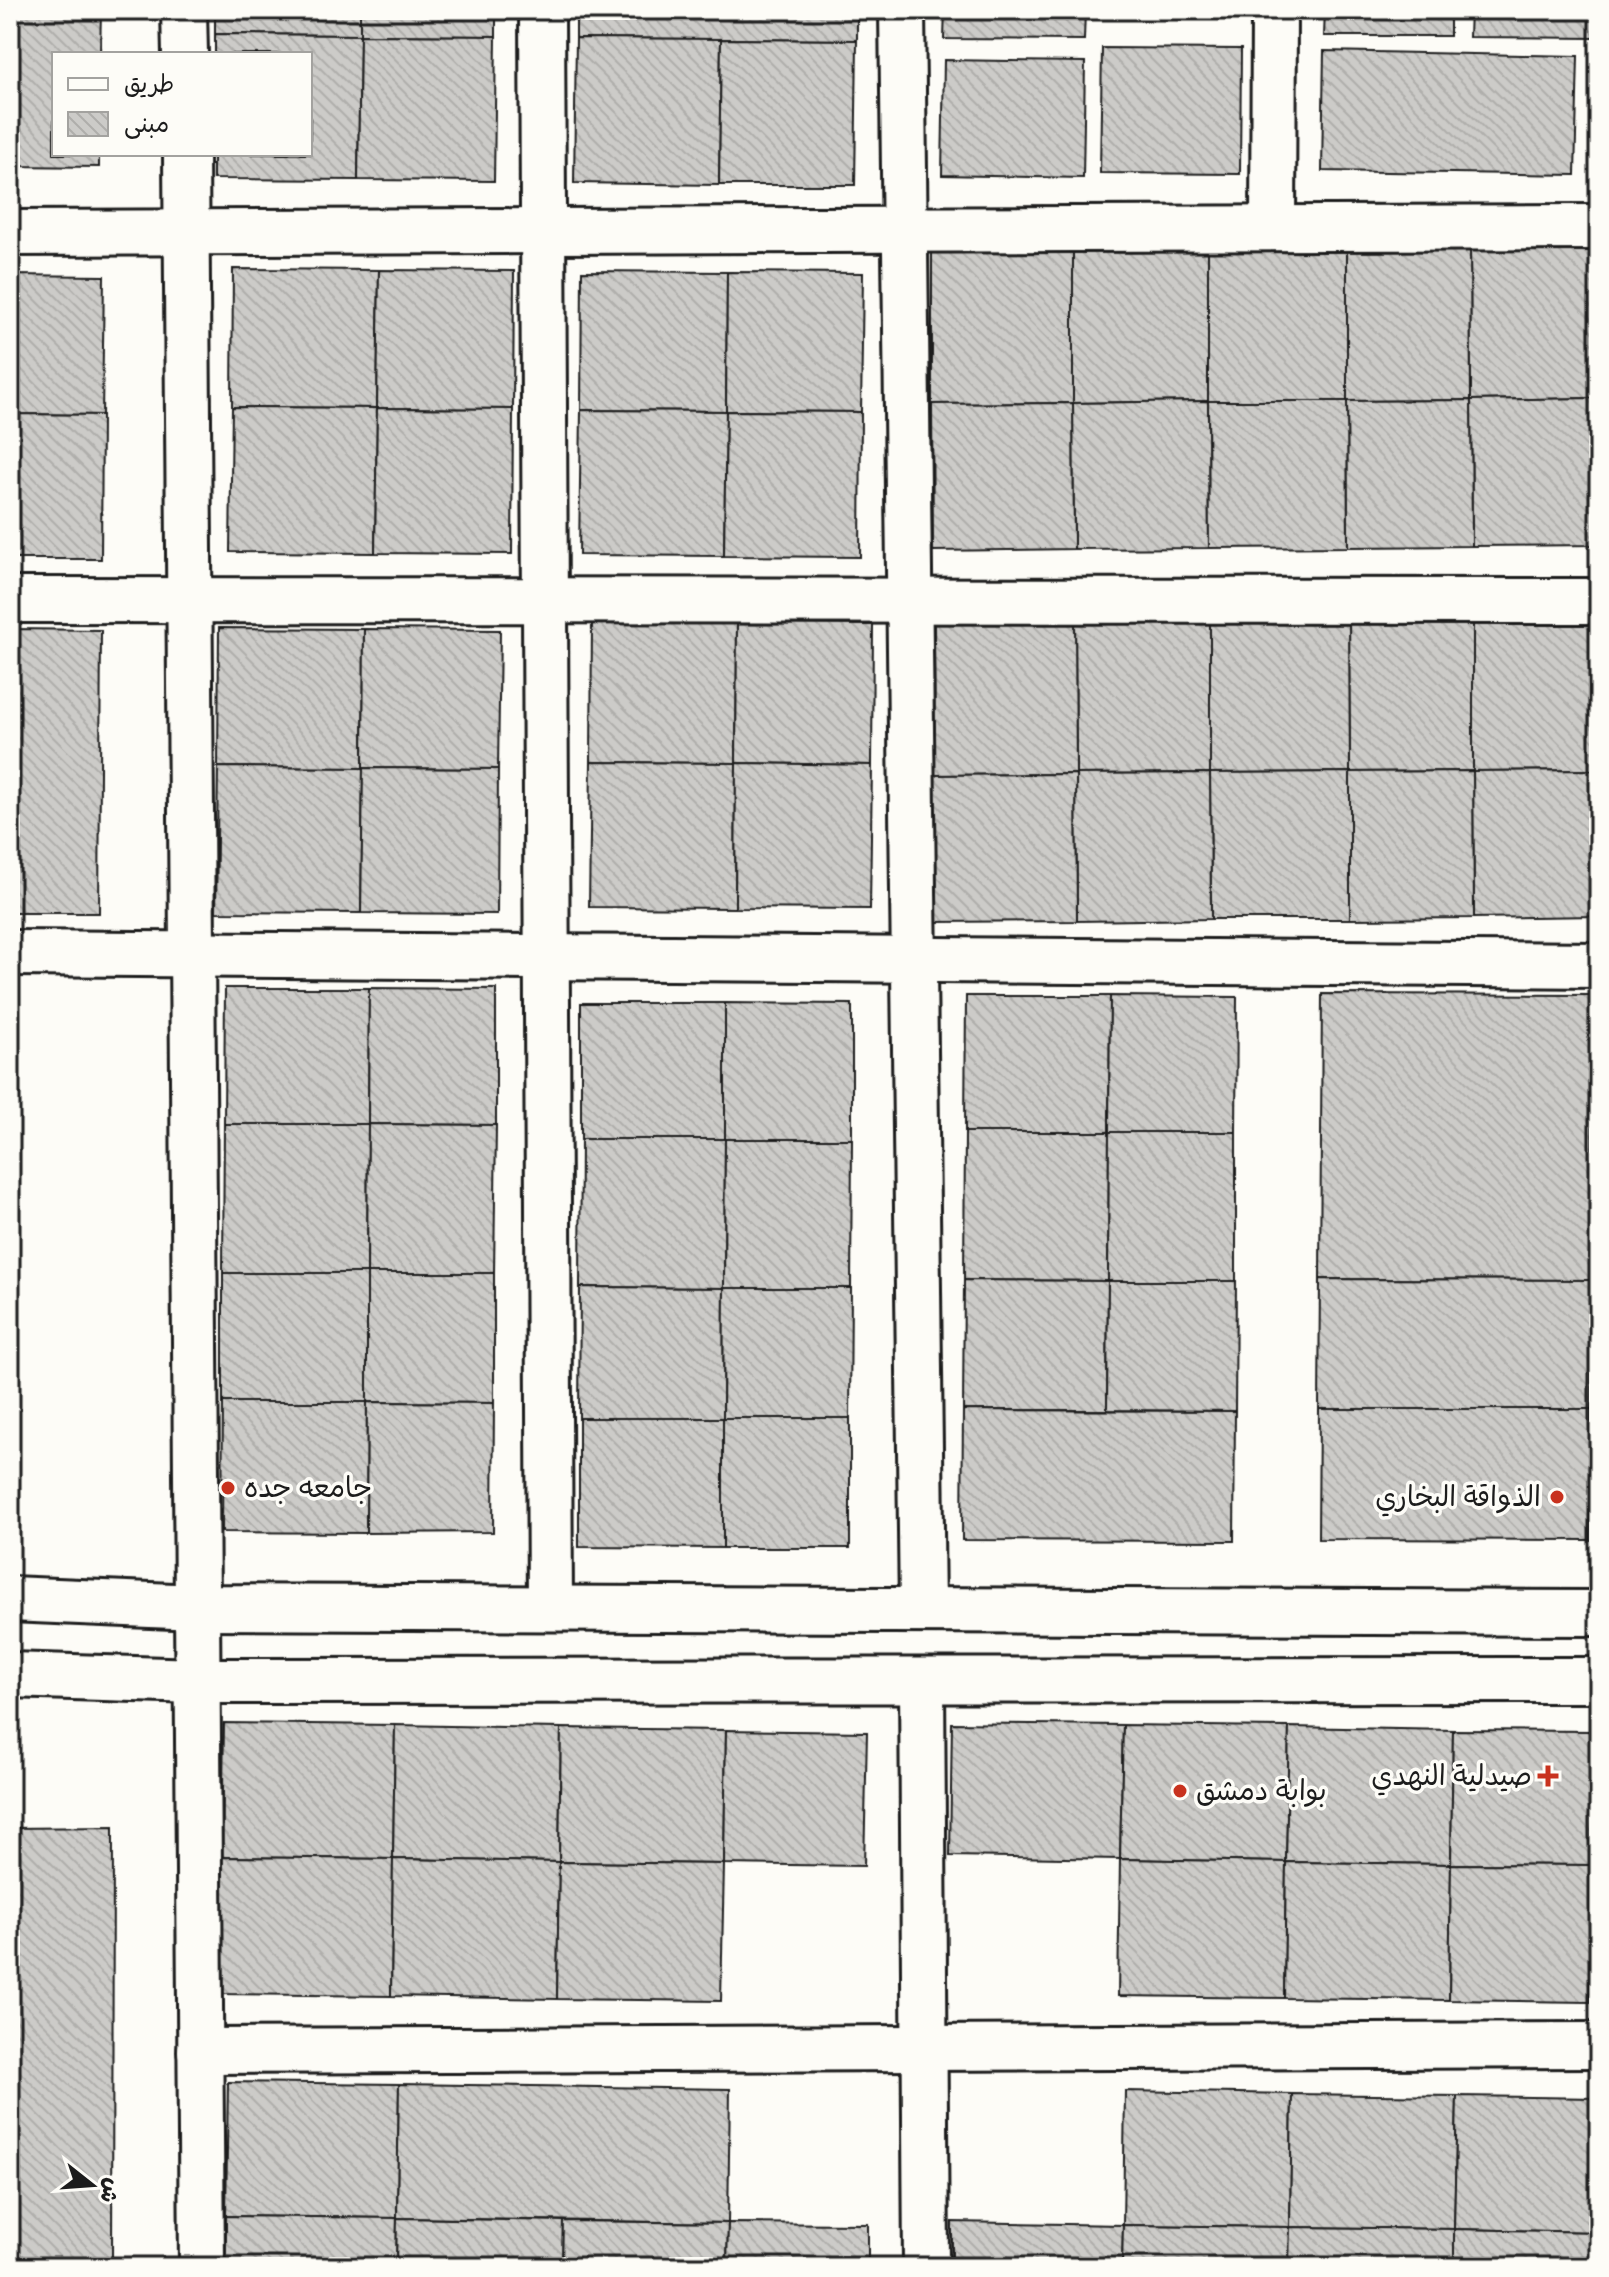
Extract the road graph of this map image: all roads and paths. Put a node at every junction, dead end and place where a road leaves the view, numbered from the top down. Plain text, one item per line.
1 (184, 10) edge
2 (542, 10) edge
3 (902, 10) edge
4 (1274, 10) edge
5 (185, 52) edge
6 (186, 156) edge
7 (1599, 227) edge
8 (1273, 228) junction
9 (905, 230) junction
10 (544, 231) junction
11 (186, 232) junction
12 (10, 233) edge
13 (10, 600) edge
14 (189, 600) junction
15 (545, 600) junction
16 (909, 601) junction
17 (1599, 601) edge
18 (10, 953) edge
19 (191, 954) junction
20 (548, 957) junction
21 (914, 959) junction
22 (1599, 965) edge
23 (10, 1599) edge
24 (197, 1607) junction
25 (550, 1608) junction
26 (922, 1610) junction
27 (1599, 1613) edge
28 (10, 1675) edge
29 (1599, 1680) edge
30 (197, 1681) junction
31 (922, 1681) junction
32 (1599, 2045) edge
33 (924, 2048) junction
34 (200, 2051) junction
35 (202, 2267) edge
36 (926, 2267) edge

1 - 5 street
2 - 10 street
3 - 9 street
4 - 8 street
6 - 11 street
7 - 8 street
8 - 9 street
9 - 10 street
9 - 16 street
10 - 11 street
10 - 15 street
11 - 12 street
11 - 14 street
13 - 14 street
14 - 15 street
14 - 19 street
15 - 16 street
15 - 20 street
16 - 17 street
16 - 21 street
18 - 19 street
19 - 20 street
19 - 24 street
20 - 21 street
20 - 25 street
21 - 22 street
21 - 26 street
23 - 24 street
24 - 25 street
24 - 30 street
25 - 26 street
26 - 27 street
28 - 30 street
29 - 31 street
30 - 31 street
30 - 34 street
31 - 33 street
32 - 33 street
33 - 34 street
33 - 36 street
34 - 35 street

